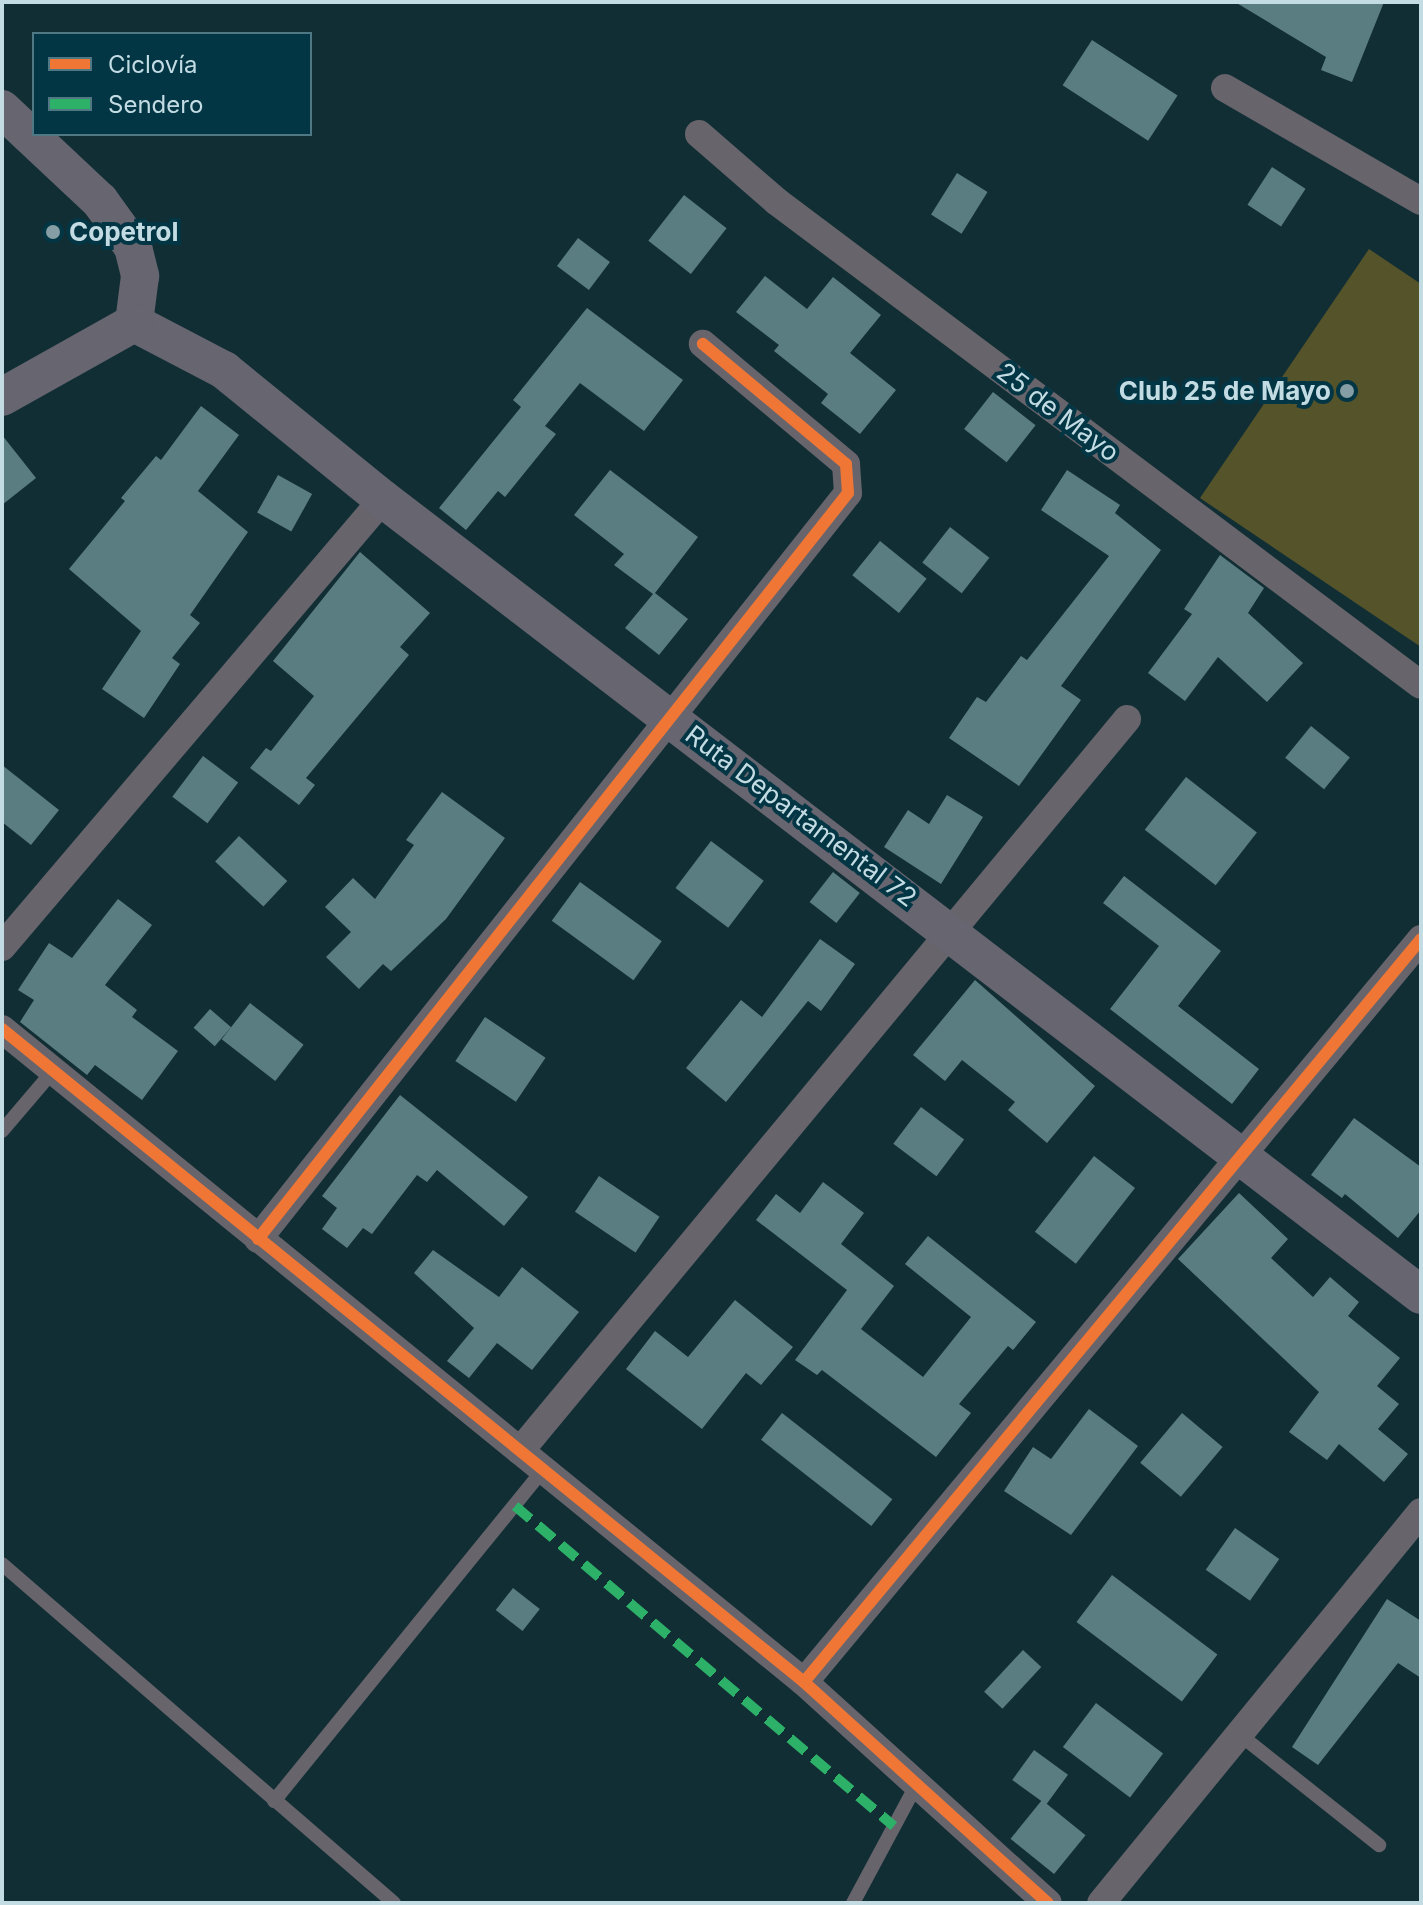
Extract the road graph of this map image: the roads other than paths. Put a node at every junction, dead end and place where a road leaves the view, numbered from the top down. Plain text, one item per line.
1 (1225, 88) dead end
2 (2, 109) edge
3 (699, 134) dead end
4 (1421, 201) edge
5 (134, 323) junction
6 (703, 344) dead end
7 (2, 397) edge
8 (383, 499) junction
9 (1421, 685) edge
10 (670, 717) junction
11 (1127, 719) dead end
12 (954, 933) junction
13 (1421, 939) edge
14 (2, 947) edge
15 (2, 1029) edge
16 (53, 1071) junction
17 (2, 1131) edge
18 (1242, 1159) junction
19 (258, 1239) junction
20 (1421, 1295) edge
21 (520, 1451) junction
22 (543, 1470) junction
23 (1421, 1512) edge
24 (2, 1564) edge
25 (804, 1682) junction
26 (1239, 1734) junction
27 (918, 1782) junction
28 (274, 1801) junction
29 (1379, 1845) dead end
30 (394, 1903) edge
31 (853, 1903) edge
32 (1048, 1903) edge
33 (1101, 1903) edge

1 - 4 street
2 - 5 main road
3 - 9 street, 25 de Mayo
5 - 7 main road
5 - 8 main road, Ruta Departamental 72
6 - 10 street
8 - 10 main road, Ruta Departamental 72
8 - 14 street
10 - 12 main road, Ruta Departamental 72
10 - 19 street
11 - 12 street
12 - 18 main road, Ruta Departamental 72
12 - 21 street
13 - 18 street
15 - 16 street
16 - 17 lane
16 - 19 street
18 - 20 main road, Ruta Departamental 72
18 - 25 street
19 - 21 street
21 - 22 street
22 - 25 street
22 - 28 lane
23 - 26 street
24 - 28 lane
25 - 27 street
26 - 29 lane
26 - 33 street
27 - 31 lane
27 - 32 street
28 - 30 lane

